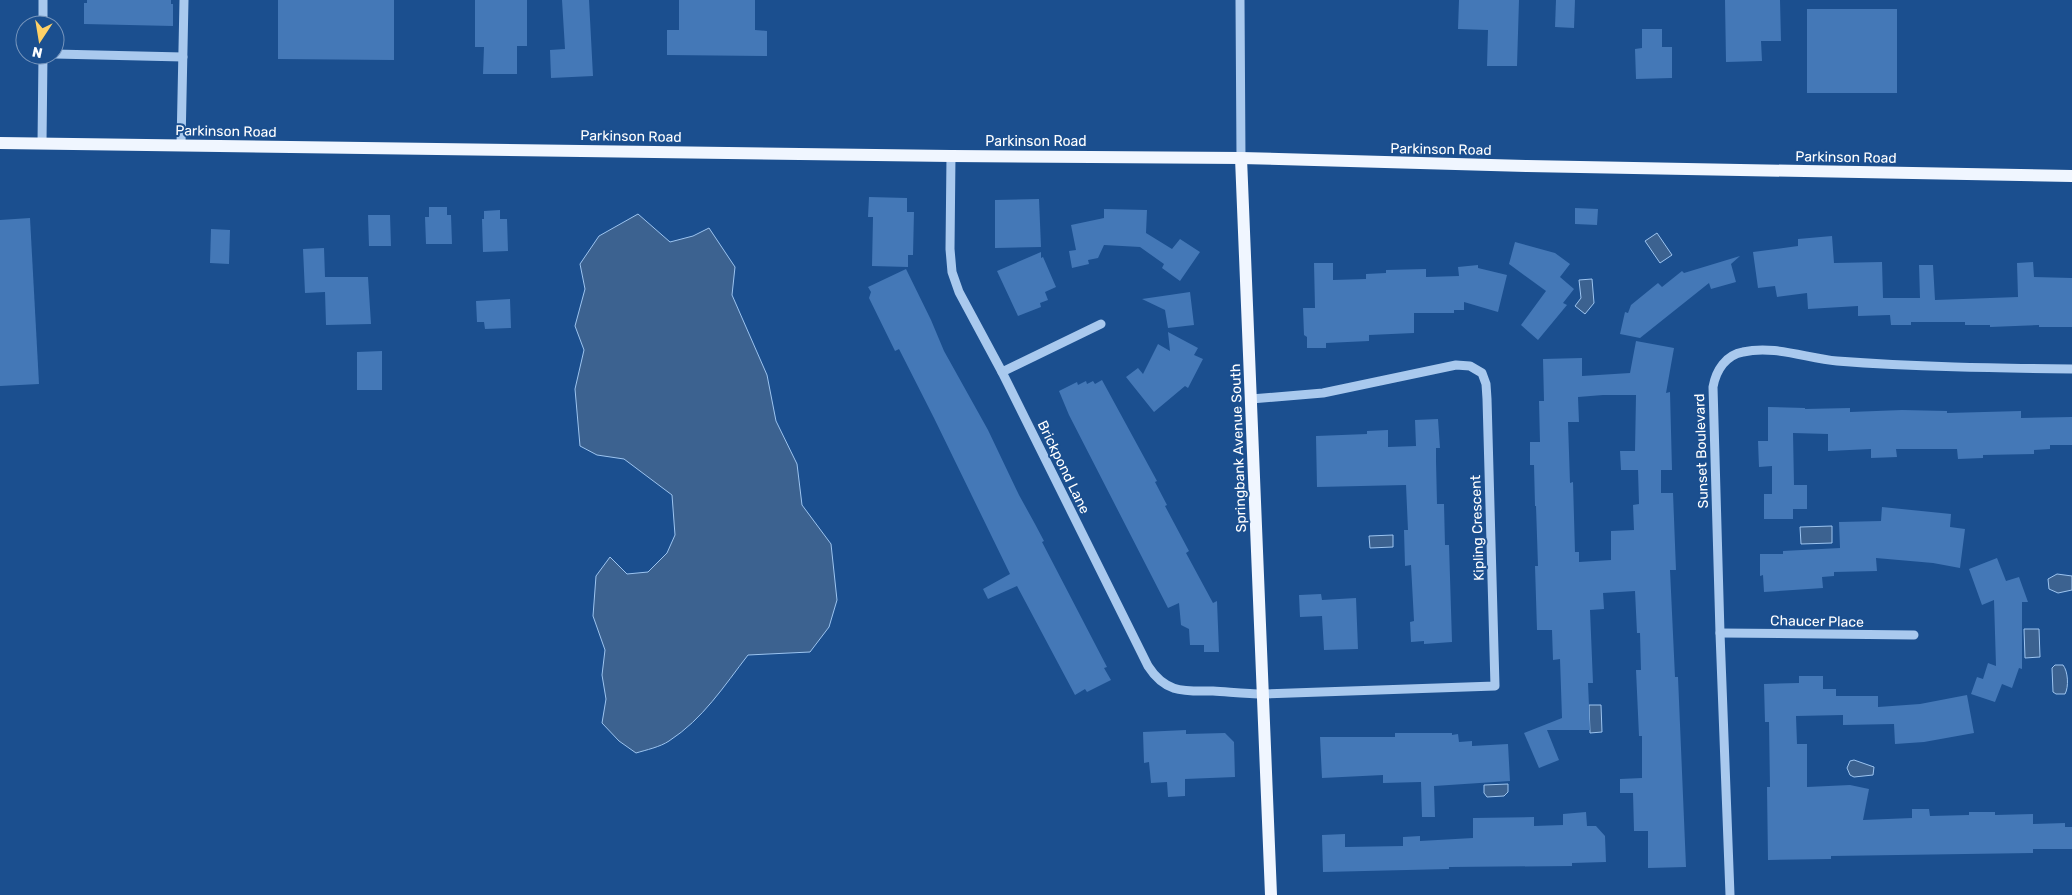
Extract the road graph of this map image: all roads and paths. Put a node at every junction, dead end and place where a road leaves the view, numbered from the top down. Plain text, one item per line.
1 (43, 0) edge
2 (184, 0) edge
3 (1240, 0) edge
4 (43, 15) edge
5 (65, 54) edge
6 (183, 57) junction
7 (43, 65) edge
8 (0, 143) edge
9 (42, 143) junction
10 (181, 145) junction
11 (951, 156) junction
12 (1241, 158) junction
13 (2072, 176) edge
14 (1101, 324) dead end
15 (2072, 369) edge
16 (1002, 372) junction
17 (1251, 399) junction
18 (1720, 633) junction
19 (1914, 635) dead end
20 (1264, 694) junction
21 (1271, 895) edge
22 (1730, 895) edge

1 - 4 street
2 - 6 street
3 - 12 street, Springbank Avenue South
5 - 6 street
6 - 10 street
7 - 9 street
8 - 9 main road, Parkinson Road
9 - 10 main road, Parkinson Road
10 - 11 main road, Parkinson Road
11 - 12 main road, Parkinson Road
11 - 16 street, Brickpond Lane
12 - 13 main road, Parkinson Road
12 - 17 main road, Springbank Avenue South
14 - 16 street
15 - 18 street, Sunset Boulevard
16 - 20 street, Brickpond Lane
17 - 20 main road, Springbank Avenue South
17 - 20 street, Kipling Crescent
18 - 19 street, Chaucer Place
18 - 22 street, Sunset Boulevard
20 - 21 main road, Springbank Avenue South

